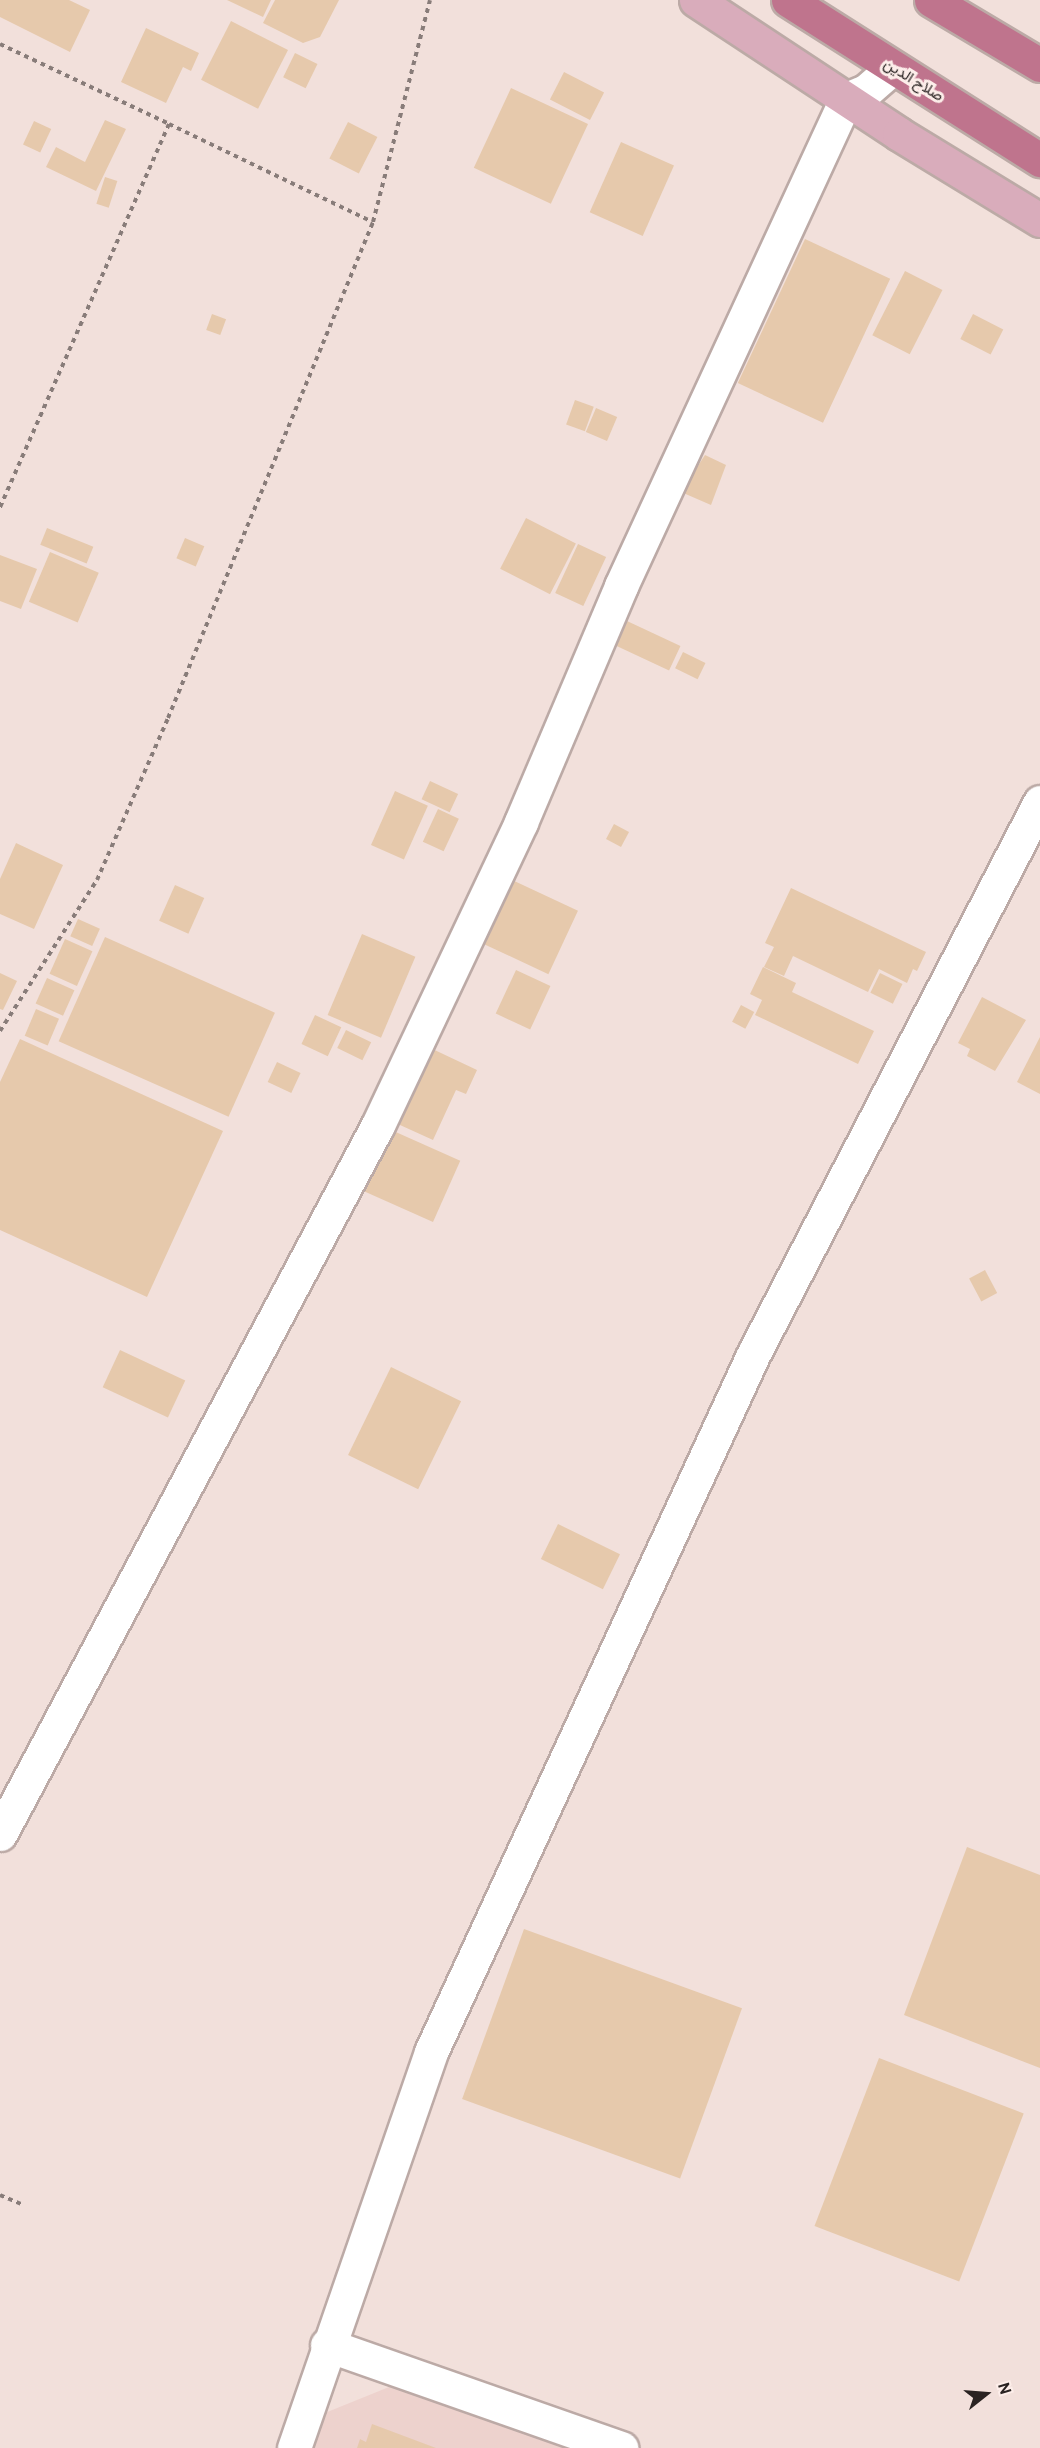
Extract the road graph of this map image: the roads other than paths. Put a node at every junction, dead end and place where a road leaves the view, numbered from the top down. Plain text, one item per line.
1 (696, 0) edge
2 (788, 0) edge
3 (931, 0) edge
4 (1040, 65) edge
5 (892, 68) junction
6 (846, 99) junction
7 (1040, 160) edge
8 (1040, 220) edge
9 (1040, 802) edge
10 (0, 1834) edge
11 (327, 2345) junction
12 (294, 2448) edge
13 (621, 2448) edge

1 - 6 main road
2 - 5 highway, صلاح الدين
3 - 4 highway
5 - 6 street
5 - 7 highway, صلاح الدين
6 - 8 main road
6 - 10 street
9 - 11 street
11 - 12 street
11 - 13 street

